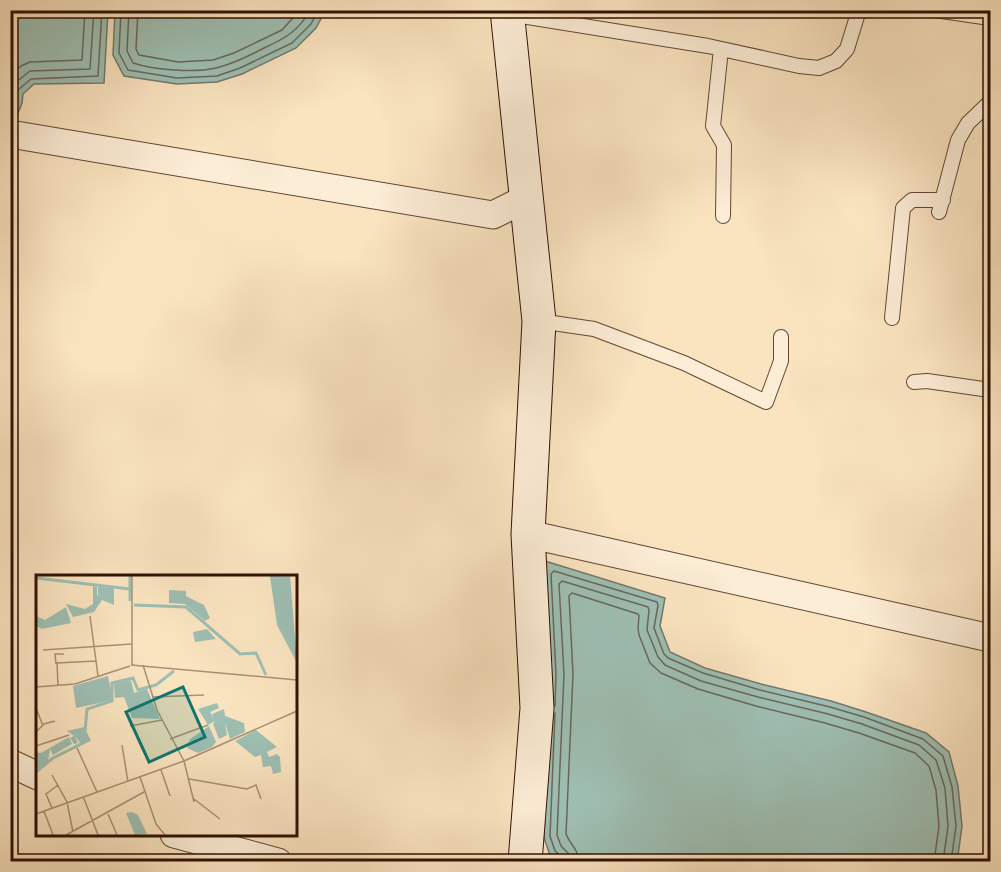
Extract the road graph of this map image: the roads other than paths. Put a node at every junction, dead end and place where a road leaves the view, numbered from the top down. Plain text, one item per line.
1 (859, 10) edge
2 (943, 11) edge
3 (508, 12) edge
4 (990, 18) edge
5 (721, 49) junction
6 (990, 102) edge
7 (10, 134) edge
8 (527, 198) junction
9 (723, 216) dead end
10 (892, 318) dead end
11 (539, 321) junction
12 (781, 338) dead end
13 (914, 382) dead end
14 (990, 390) edge
15 (528, 534) junction
16 (990, 638) edge
17 (10, 763) edge
18 (36, 775) edge
19 (182, 836) edge
20 (278, 861) edge
21 (525, 861) edge

1 - 5 lane
2 - 4 lane
3 - 5 lane
3 - 8 street
5 - 9 lane
6 - 10 lane
7 - 8 street
8 - 11 street
11 - 12 lane
11 - 15 street
13 - 14 lane
15 - 16 street
15 - 21 street
17 - 18 street
19 - 20 street

